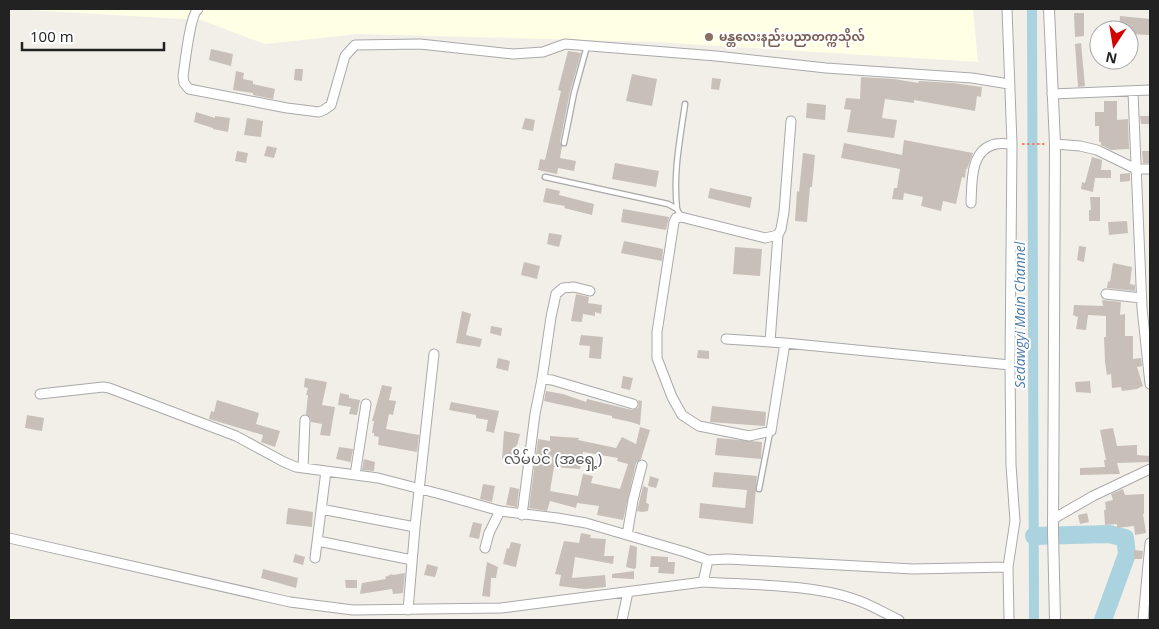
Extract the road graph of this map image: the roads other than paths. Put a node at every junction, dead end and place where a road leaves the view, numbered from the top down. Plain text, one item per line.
1 (198, 9) edge
2 (1007, 9) edge
3 (1049, 9) edge
4 (587, 46) junction
5 (1009, 84) junction
6 (1150, 90) edge
7 (1133, 92) junction
8 (1052, 94) junction
9 (685, 104) dead end
10 (791, 121) dead end
11 (564, 143) dead end
12 (1016, 144) junction
13 (1051, 144) junction
14 (1150, 168) edge
15 (1136, 169) junction
16 (545, 177) dead end
17 (971, 202) dead end
18 (679, 213) junction
19 (778, 235) junction
20 (590, 291) dead end
21 (1106, 294) dead end
22 (1142, 298) junction
23 (1146, 307) edge
24 (726, 339) dead end
25 (770, 342) junction
26 (785, 343) junction
27 (434, 354) dead end
28 (1010, 365) junction
29 (542, 379) junction
30 (1150, 384) edge
31 (40, 394) dead end
32 (366, 404) dead end
33 (633, 404) dead end
34 (305, 420) dead end
35 (771, 431) junction
36 (642, 465) dead end
37 (303, 468) junction
38 (1150, 469) edge
39 (326, 471) junction
40 (355, 475) junction
41 (419, 488) junction
42 (759, 489) dead end
43 (321, 509) junction
44 (500, 512) junction
45 (522, 515) junction
46 (1053, 519) junction
47 (415, 527) junction
48 (627, 534) junction
49 (9, 538) edge
50 (318, 540) junction
51 (1150, 543) edge
52 (485, 548) dead end
53 (315, 558) dead end
54 (412, 560) junction
55 (708, 560) junction
56 (1008, 567) junction
57 (703, 582) junction
58 (628, 592) junction
59 (408, 610) junction
60 (622, 620) edge
61 (899, 620) edge
62 (1009, 620) edge
63 (1055, 620) edge
64 (1143, 620) edge

1 - 4 street
2 - 5 street
3 - 8 street
4 - 5 street
4 - 11 lane
5 - 12 street
6 - 7 street
7 - 8 street
7 - 15 street
8 - 13 street
9 - 18 lane
10 - 19 street
12 - 17 street
12 - 28 street
13 - 15 street
13 - 46 street
14 - 15 street
15 - 22 street
16 - 18 lane
18 - 19 street
18 - 35 street
19 - 25 street
20 - 29 street
21 - 22 street
22 - 23 street
23 - 30 street
24 - 25 street
25 - 26 street
26 - 28 street
26 - 35 street
27 - 41 street
28 - 56 street
29 - 33 street
29 - 45 street
31 - 37 street
32 - 40 street
34 - 37 street
35 - 42 lane
36 - 48 street
37 - 39 street
38 - 46 street
39 - 40 street
39 - 43 street
40 - 41 street
41 - 44 street
41 - 47 street
43 - 47 street
43 - 50 street
44 - 45 street
44 - 52 street
45 - 48 street
46 - 63 street
47 - 54 street
48 - 55 street
49 - 59 street
50 - 53 street
50 - 54 street
51 - 64 street
54 - 59 street
55 - 56 street
55 - 57 street
56 - 62 street
57 - 58 street
57 - 61 street
58 - 59 street
58 - 60 street

